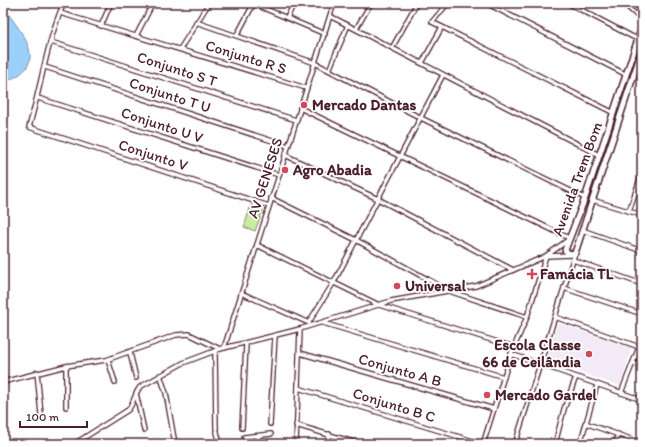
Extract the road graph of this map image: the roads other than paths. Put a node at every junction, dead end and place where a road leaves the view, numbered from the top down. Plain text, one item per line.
1 (64, 3) edge
2 (111, 3) edge
3 (153, 3) edge
4 (209, 3) edge
5 (254, 3) edge
6 (294, 3) edge
7 (334, 3) edge
8 (371, 3) edge
9 (417, 3) edge
10 (448, 3) edge
11 (486, 3) edge
12 (568, 3) edge
13 (623, 3) edge
14 (60, 13) junction
15 (330, 16) junction
16 (287, 18) junction
17 (642, 20) edge
18 (196, 22) junction
19 (348, 25) junction
20 (101, 26) junction
21 (442, 27) junction
22 (642, 27) edge
23 (356, 29) junction
24 (325, 34) junction
25 (237, 35) junction
26 (136, 36) junction
27 (640, 39) edge
28 (51, 42) junction
29 (392, 48) junction
30 (180, 49) junction
31 (642, 50) edge
32 (315, 63) junction
33 (422, 64) junction
34 (45, 67) junction
35 (329, 70) junction
36 (625, 74) junction
37 (443, 75) junction
38 (306, 88) junction
39 (38, 98) junction
40 (300, 108) junction
41 (614, 113) junction
42 (421, 118) junction
43 (296, 120) junction
44 (288, 146) junction
45 (285, 155) junction
46 (599, 156) junction
47 (400, 157) junction
48 (642, 173) edge
49 (279, 175) junction
50 (271, 198) junction
51 (585, 198) junction
52 (378, 199) junction
53 (592, 200) junction
54 (269, 206) junction
55 (629, 211) junction
56 (642, 215) edge
57 (582, 230) junction
58 (569, 239) junction
59 (356, 240) junction
60 (257, 245) junction
61 (642, 251) edge
62 (573, 254) junction
63 (546, 256) junction
64 (573, 260) junction
65 (513, 270) junction
66 (334, 282) junction
67 (642, 284) edge
68 (564, 288) junction
69 (449, 291) junction
70 (241, 292) junction
71 (380, 305) junction
72 (642, 314) edge
73 (527, 317) junction
74 (555, 317) junction
75 (322, 322) junction
76 (310, 324) junction
77 (300, 329) junction
78 (275, 336) junction
79 (246, 344) junction
80 (514, 347) junction
81 (640, 347) edge
82 (222, 349) junction
83 (215, 351) junction
84 (130, 353) junction
85 (300, 353) junction
86 (511, 354) junction
87 (108, 360) junction
88 (539, 363) junction
89 (633, 363) junction
90 (66, 366) junction
91 (642, 366) edge
92 (37, 372) junction
93 (160, 375) junction
94 (504, 377) junction
95 (576, 377) junction
96 (136, 378) dead end
97 (3, 382) edge
98 (114, 382) dead end
99 (597, 385) junction
100 (298, 388) junction
101 (136, 392) junction
102 (621, 393) junction
103 (642, 400) edge
104 (66, 407) dead end
105 (494, 409) junction
106 (41, 414) dead end
107 (585, 423) junction
108 (270, 424) dead end
109 (296, 424) junction
110 (242, 428) dead end
111 (144, 430) dead end
112 (271, 434) dead end
113 (329, 434) junction
114 (618, 434) junction
115 (258, 436) junction
116 (244, 437) dead end
117 (642, 443) edge
118 (75, 444) edge
119 (175, 444) edge
120 (220, 444) edge
121 (259, 444) edge
122 (296, 444) edge
123 (328, 444) edge
124 (360, 444) edge
125 (483, 444) edge
126 (515, 444) edge
127 (555, 444) edge
128 (580, 444) edge
129 (615, 444) edge

1 - 14 street
2 - 20 street
3 - 26 street
4 - 18 street
5 - 16 street
5 - 25 street
6 - 16 street
7 - 15 street, AV GENESES
8 - 23 street
9 - 29 street
10 - 21 street
11 - 36 street
12 - 27 street
13 - 17 street
14 - 20 street, Conjunto R S
14 - 28 street
15 - 19 street
15 - 24 street, AV GENESES
16 - 24 street
18 - 25 street
18 - 30 street
19 - 23 street
19 - 35 street
20 - 26 street, Conjunto R S
21 - 33 street
21 - 41 street
22 - 27 street, Avenida Trem Bom
23 - 29 street
24 - 32 street, AV GENESES
25 - 32 street
26 - 30 street, Conjunto R S
27 - 36 street, Avenida Trem Bom
28 - 34 street
28 - 43 street, Conjunto S T
29 - 33 street
30 - 38 street, Conjunto R S
31 - 53 street, Avenida Trem Bom
32 - 35 street
32 - 38 street, AV GENESES
33 - 37 street
34 - 39 street
34 - 44 street, Conjunto T U
35 - 42 street
36 - 41 street, Avenida Trem Bom
37 - 42 street
37 - 46 street
38 - 40 street, AV GENESES
39 - 49 street, Conjunto U V
39 - 54 street, Conjunto V
40 - 43 street, AV GENESES
40 - 47 street
41 - 46 street, Avenida Trem Bom
42 - 47 street
42 - 51 street
43 - 44 street, AV GENESES
44 - 45 street, AV GENESES
45 - 49 street, AV GENESES
45 - 52 street
46 - 51 street, Avenida Trem Bom
47 - 52 street
47 - 58 street
48 - 55 street
49 - 50 street, AV GENESES
50 - 54 street, AV GENESES
50 - 59 street
51 - 58 street, Avenida Trem Bom
52 - 59 street
52 - 65 street
53 - 55 street
53 - 57 street, Avenida Trem Bom
54 - 60 street, AV GENESES
55 - 56 street
57 - 61 street
57 - 62 street, Avenida Trem Bom
58 - 62 street, Avenida Trem Bom
58 - 63 street
59 - 66 street
59 - 69 street
60 - 66 street
60 - 70 street, AV GENESES
62 - 63 street
62 - 64 street
63 - 65 street
63 - 73 street
64 - 67 street
64 - 68 street
65 - 69 street
66 - 71 street
66 - 76 street
68 - 72 street
68 - 74 street
69 - 71 street
69 - 73 street
70 - 76 street
70 - 82 street, AV GENESES
71 - 75 street
71 - 80 street
73 - 80 street
74 - 81 street
74 - 88 street
75 - 76 street
75 - 94 street
76 - 77 street
77 - 78 street
77 - 85 street
78 - 79 street
78 - 108 street
79 - 82 street
79 - 110 street
80 - 86 street
81 - 89 street
82 - 83 street
82 - 84 street
83 - 93 street
83 - 120 street
84 - 87 street
84 - 96 street
85 - 100 street
85 - 105 street, Conjunto A B
86 - 88 street
86 - 94 street
87 - 90 street
87 - 98 street
88 - 95 street
88 - 126 street
89 - 91 street
89 - 102 street
90 - 92 street
90 - 104 street
92 - 97 street
92 - 106 street
93 - 101 street
93 - 119 street
94 - 105 street
95 - 99 street
95 - 127 street
99 - 102 street
99 - 107 street
100 - 109 street
100 - 125 street, Conjunto B C
101 - 111 street
101 - 118 street
102 - 103 street
105 - 125 street
107 - 114 street
107 - 128 street
109 - 113 street
109 - 122 street
112 - 115 street
113 - 123 street
113 - 124 street
114 - 117 street
114 - 129 street
115 - 116 street
115 - 121 street

